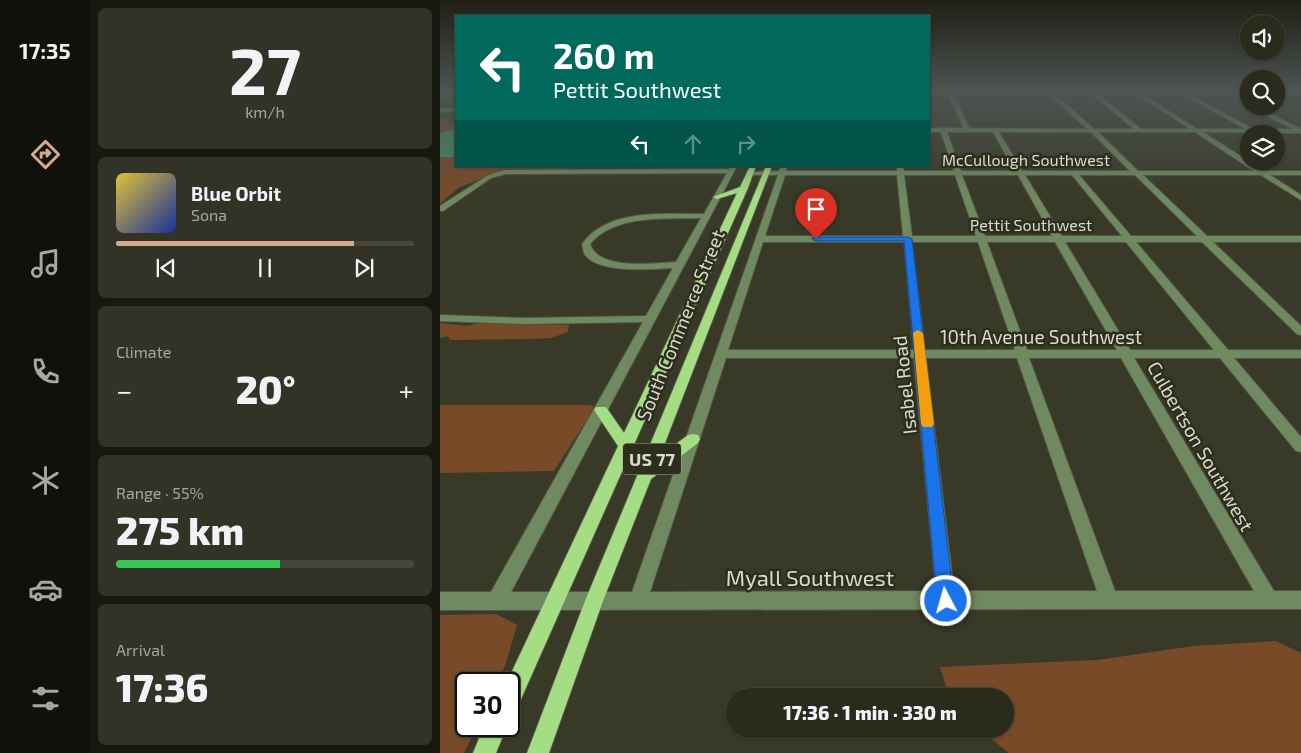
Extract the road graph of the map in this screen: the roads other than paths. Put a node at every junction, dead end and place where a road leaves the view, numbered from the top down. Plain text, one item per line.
1 (965, 125) edge
2 (1087, 125) edge
3 (1133, 125) edge
4 (1188, 125) edge
5 (1289, 125) edge
6 (930, 130) edge
7 (943, 130) junction
8 (967, 130) junction
9 (995, 130) junction
10 (1092, 130) junction
11 (1139, 130) junction
12 (1196, 130) junction
13 (1240, 130) edge
14 (1285, 131) edge
15 (1301, 131) edge
16 (732, 169) edge
17 (759, 170) edge
18 (784, 170) edge
19 (901, 170) edge
20 (959, 173) junction
21 (1020, 173) junction
22 (1074, 173) junction
23 (1136, 173) junction
24 (1262, 173) junction
25 (1301, 173) edge
26 (744, 188) junction
27 (717, 197) junction
28 (1301, 198) edge
29 (440, 209) edge
30 (706, 216) junction
31 (760, 239) junction
32 (908, 239) junction
33 (982, 239) junction
34 (1058, 239) junction
35 (1129, 239) junction
36 (1204, 239) junction
37 (1301, 239) edge
38 (680, 265) junction
39 (440, 318) edge
40 (650, 319) junction
41 (1301, 332) edge
42 (721, 354) junction
43 (920, 354) junction
44 (1022, 354) junction
45 (1126, 354) junction
46 (1226, 354) junction
47 (1301, 354) edge
48 (600, 410) junction
49 (693, 439) junction
50 (626, 446) junction
51 (1301, 447) edge
52 (645, 475) junction
53 (1109, 600) junction
54 (1269, 600) junction
55 (1301, 600) edge
56 (440, 601) edge
57 (496, 601) junction
58 (554, 601) junction
59 (594, 601) junction
60 (638, 601) junction
61 (946, 601) junction
62 (520, 676) edge
63 (491, 737) edge
64 (484, 753) edge
65 (538, 753) edge

1 - 8 street
2 - 10 street
3 - 11 street
4 - 12 street
5 - 15 street
6 - 7 street
7 - 8 street
7 - 20 street
8 - 9 street
9 - 10 street
9 - 21 street, Culbertson Southwest
10 - 11 street
10 - 23 street
11 - 12 street
12 - 13 street
12 - 24 street
14 - 15 street
16 - 27 street
16 - 29 street
17 - 18 street, McCullough Southwest
17 - 26 main road, South Commerce Street / US 77
17 - 52 main road, South Commerce Street / US 77
18 - 19 street, McCullough Southwest
18 - 31 street
19 - 20 street, McCullough Southwest
19 - 32 street, Isabel Road
20 - 21 street, McCullough Southwest
20 - 33 street
21 - 22 street, McCullough Southwest
21 - 34 street, Culbertson Southwest
22 - 23 street, McCullough Southwest
22 - 35 street
23 - 24 street, McCullough Southwest
23 - 36 street
24 - 25 street, McCullough Southwest
24 - 28 street
26 - 27 main road
26 - 50 main road, South Commerce Street / US 77
27 - 30 street
30 - 38 street
30 - 38 street
31 - 32 street, Pettit Southwest
31 - 42 street
32 - 33 street, Pettit Southwest
32 - 43 street, Isabel Road
33 - 34 street, Pettit Southwest
33 - 44 street
34 - 35 street, Pettit Southwest
34 - 45 street, Culbertson Southwest
35 - 36 street, Pettit Southwest
35 - 46 street
36 - 37 street, Pettit Southwest
36 - 41 street
38 - 40 street
39 - 40 street
40 - 48 street
42 - 43 street, 10th Avenue Southwest
42 - 49 street
43 - 44 street, 10th Avenue Southwest
43 - 61 street, Isabel Road
44 - 45 street, 10th Avenue Southwest
44 - 53 street
45 - 46 street, 10th Avenue Southwest
45 - 54 street, Culbertson Southwest
46 - 47 street, 10th Avenue Southwest
46 - 51 street
48 - 50 main road
48 - 57 street
49 - 52 main road
49 - 60 street
50 - 58 main road, South Commerce Street / US 77
52 - 59 main road, South Commerce Street / US 77
53 - 54 street, Myall Southwest
53 - 61 street, Myall Southwest
54 - 55 street, Myall Southwest
56 - 57 street, Myall Southwest
57 - 58 street, Myall Southwest
58 - 59 street, Myall Southwest
58 - 62 main road, South Commerce Street / US 77
59 - 60 street, Myall Southwest
59 - 65 main road, South Commerce Street / US 77
60 - 61 street, Myall Southwest
63 - 64 main road

